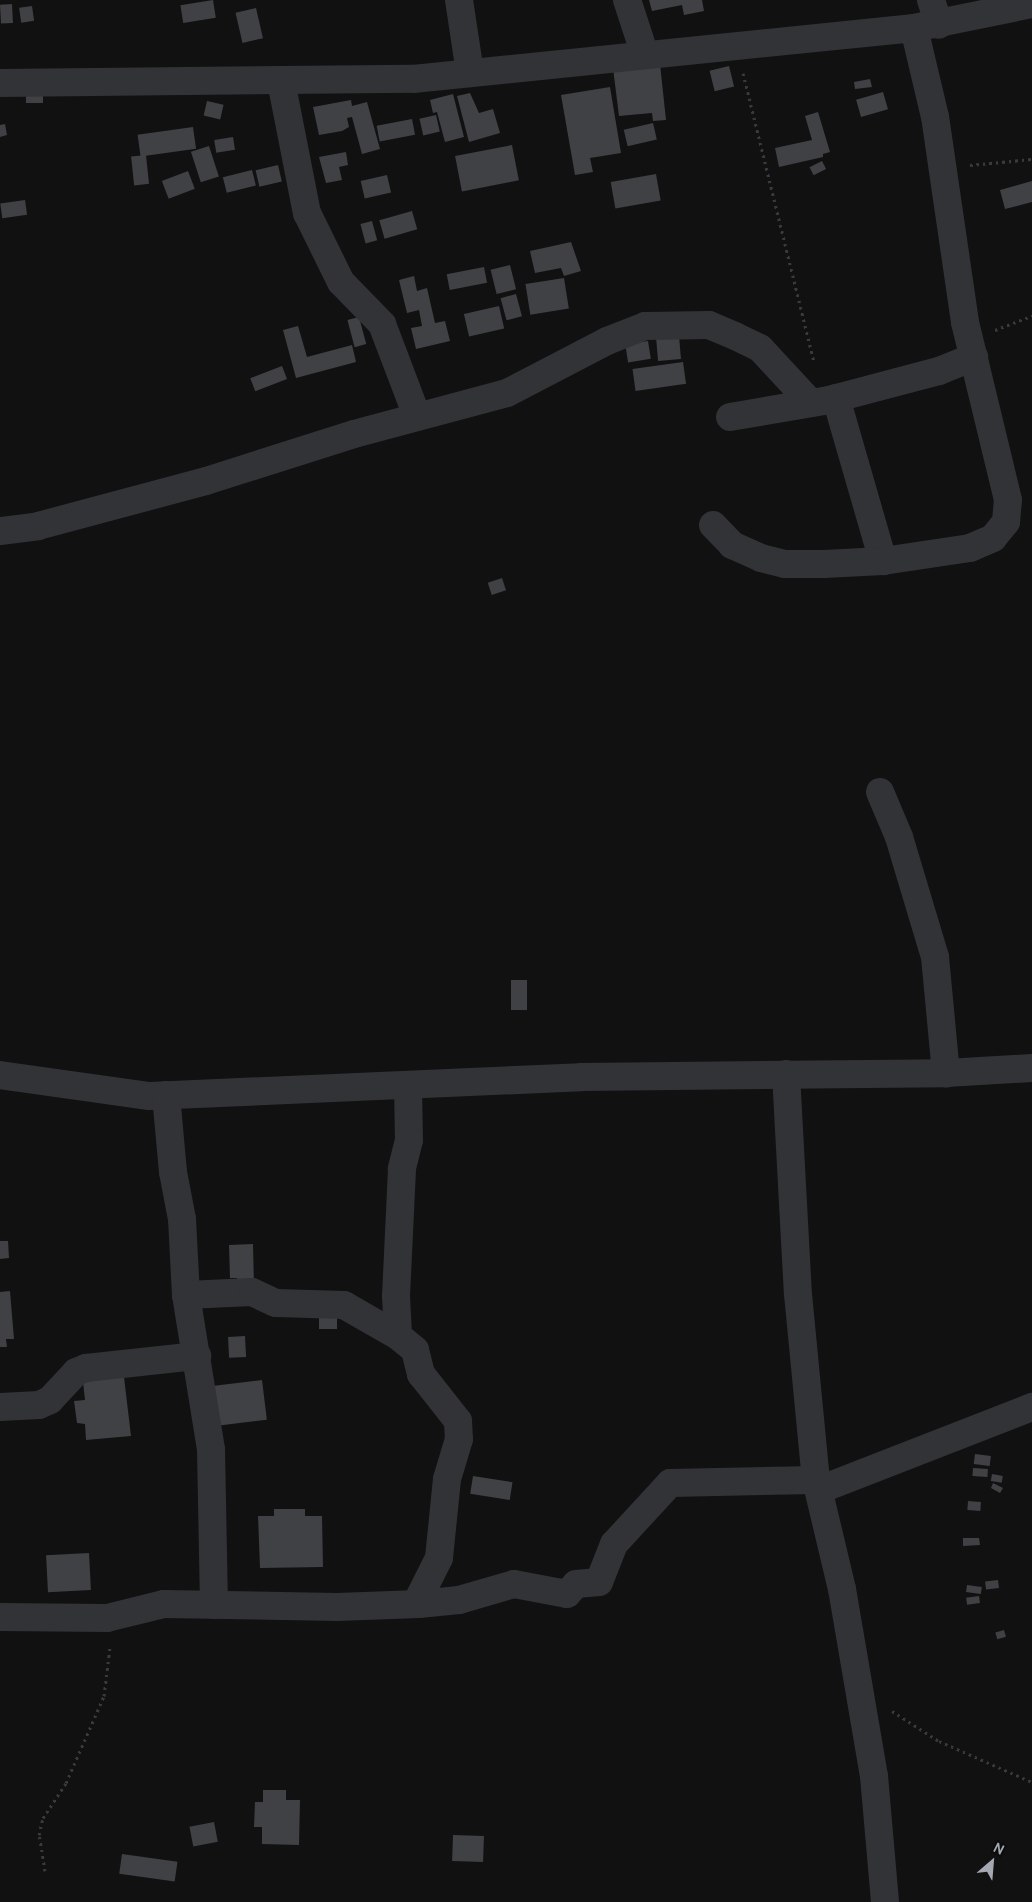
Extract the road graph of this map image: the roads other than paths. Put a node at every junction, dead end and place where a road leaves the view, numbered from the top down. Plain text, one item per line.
1 (458, 0) edge
2 (627, 0) edge
3 (1032, 4) edge
4 (928, 18) edge
5 (645, 55) junction
6 (470, 73) junction
7 (281, 81) junction
8 (0, 83) edge
9 (972, 350) junction
10 (824, 401) junction
11 (417, 416) junction
12 (730, 417) dead end
13 (713, 525) dead end
14 (0, 531) edge
15 (883, 561) junction
16 (880, 792) dead end
17 (1032, 1068) edge
18 (946, 1073) junction
19 (786, 1074) junction
20 (0, 1075) edge
21 (408, 1084) junction
22 (166, 1096) junction
23 (186, 1296) junction
24 (398, 1336) junction
25 (197, 1356) junction
26 (0, 1407) edge
27 (1032, 1407) edge
28 (818, 1485) junction
29 (416, 1604) junction
30 (214, 1605) junction
31 (0, 1617) edge
32 (885, 1902) edge

1 - 6 street
2 - 5 street
3 - 4 street
4 - 5 street
4 - 9 street
5 - 6 street
6 - 7 street
7 - 8 street
7 - 11 street
9 - 10 street
9 - 15 street
10 - 11 street
10 - 12 street
10 - 15 street
11 - 14 street
13 - 15 street
16 - 18 street
17 - 18 street
18 - 19 street
19 - 21 street
19 - 28 street
20 - 22 street
21 - 22 street
21 - 24 street
22 - 23 street
23 - 24 street
23 - 25 street
24 - 29 street
25 - 26 street
25 - 30 street
27 - 28 street
28 - 29 street
28 - 32 street
29 - 30 street
30 - 31 street

